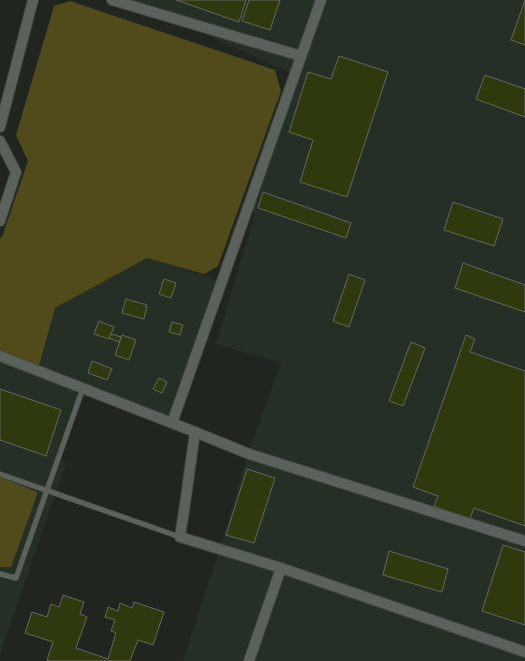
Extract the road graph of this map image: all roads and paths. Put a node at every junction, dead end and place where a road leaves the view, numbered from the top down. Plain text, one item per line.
1 (33, 0) edge
2 (112, 0) edge
3 (321, 0) edge
4 (301, 56) junction
5 (0, 127) edge
6 (0, 140) edge
7 (0, 221) edge
8 (0, 356) edge
9 (82, 388) junction
10 (172, 423) junction
11 (195, 432) junction
12 (0, 474) edge
13 (47, 491) junction
14 (180, 537) junction
15 (525, 541) edge
16 (281, 568) junction
17 (0, 574) edge
18 (525, 652) edge
19 (249, 661) edge

1 - 5 street
2 - 4 street
3 - 4 street
4 - 10 street
6 - 7 street
8 - 9 street
9 - 10 street
9 - 13 lane
10 - 11 street
11 - 14 street
11 - 15 street
12 - 13 lane
13 - 14 lane
13 - 17 lane
14 - 16 street
16 - 18 street
16 - 19 street

